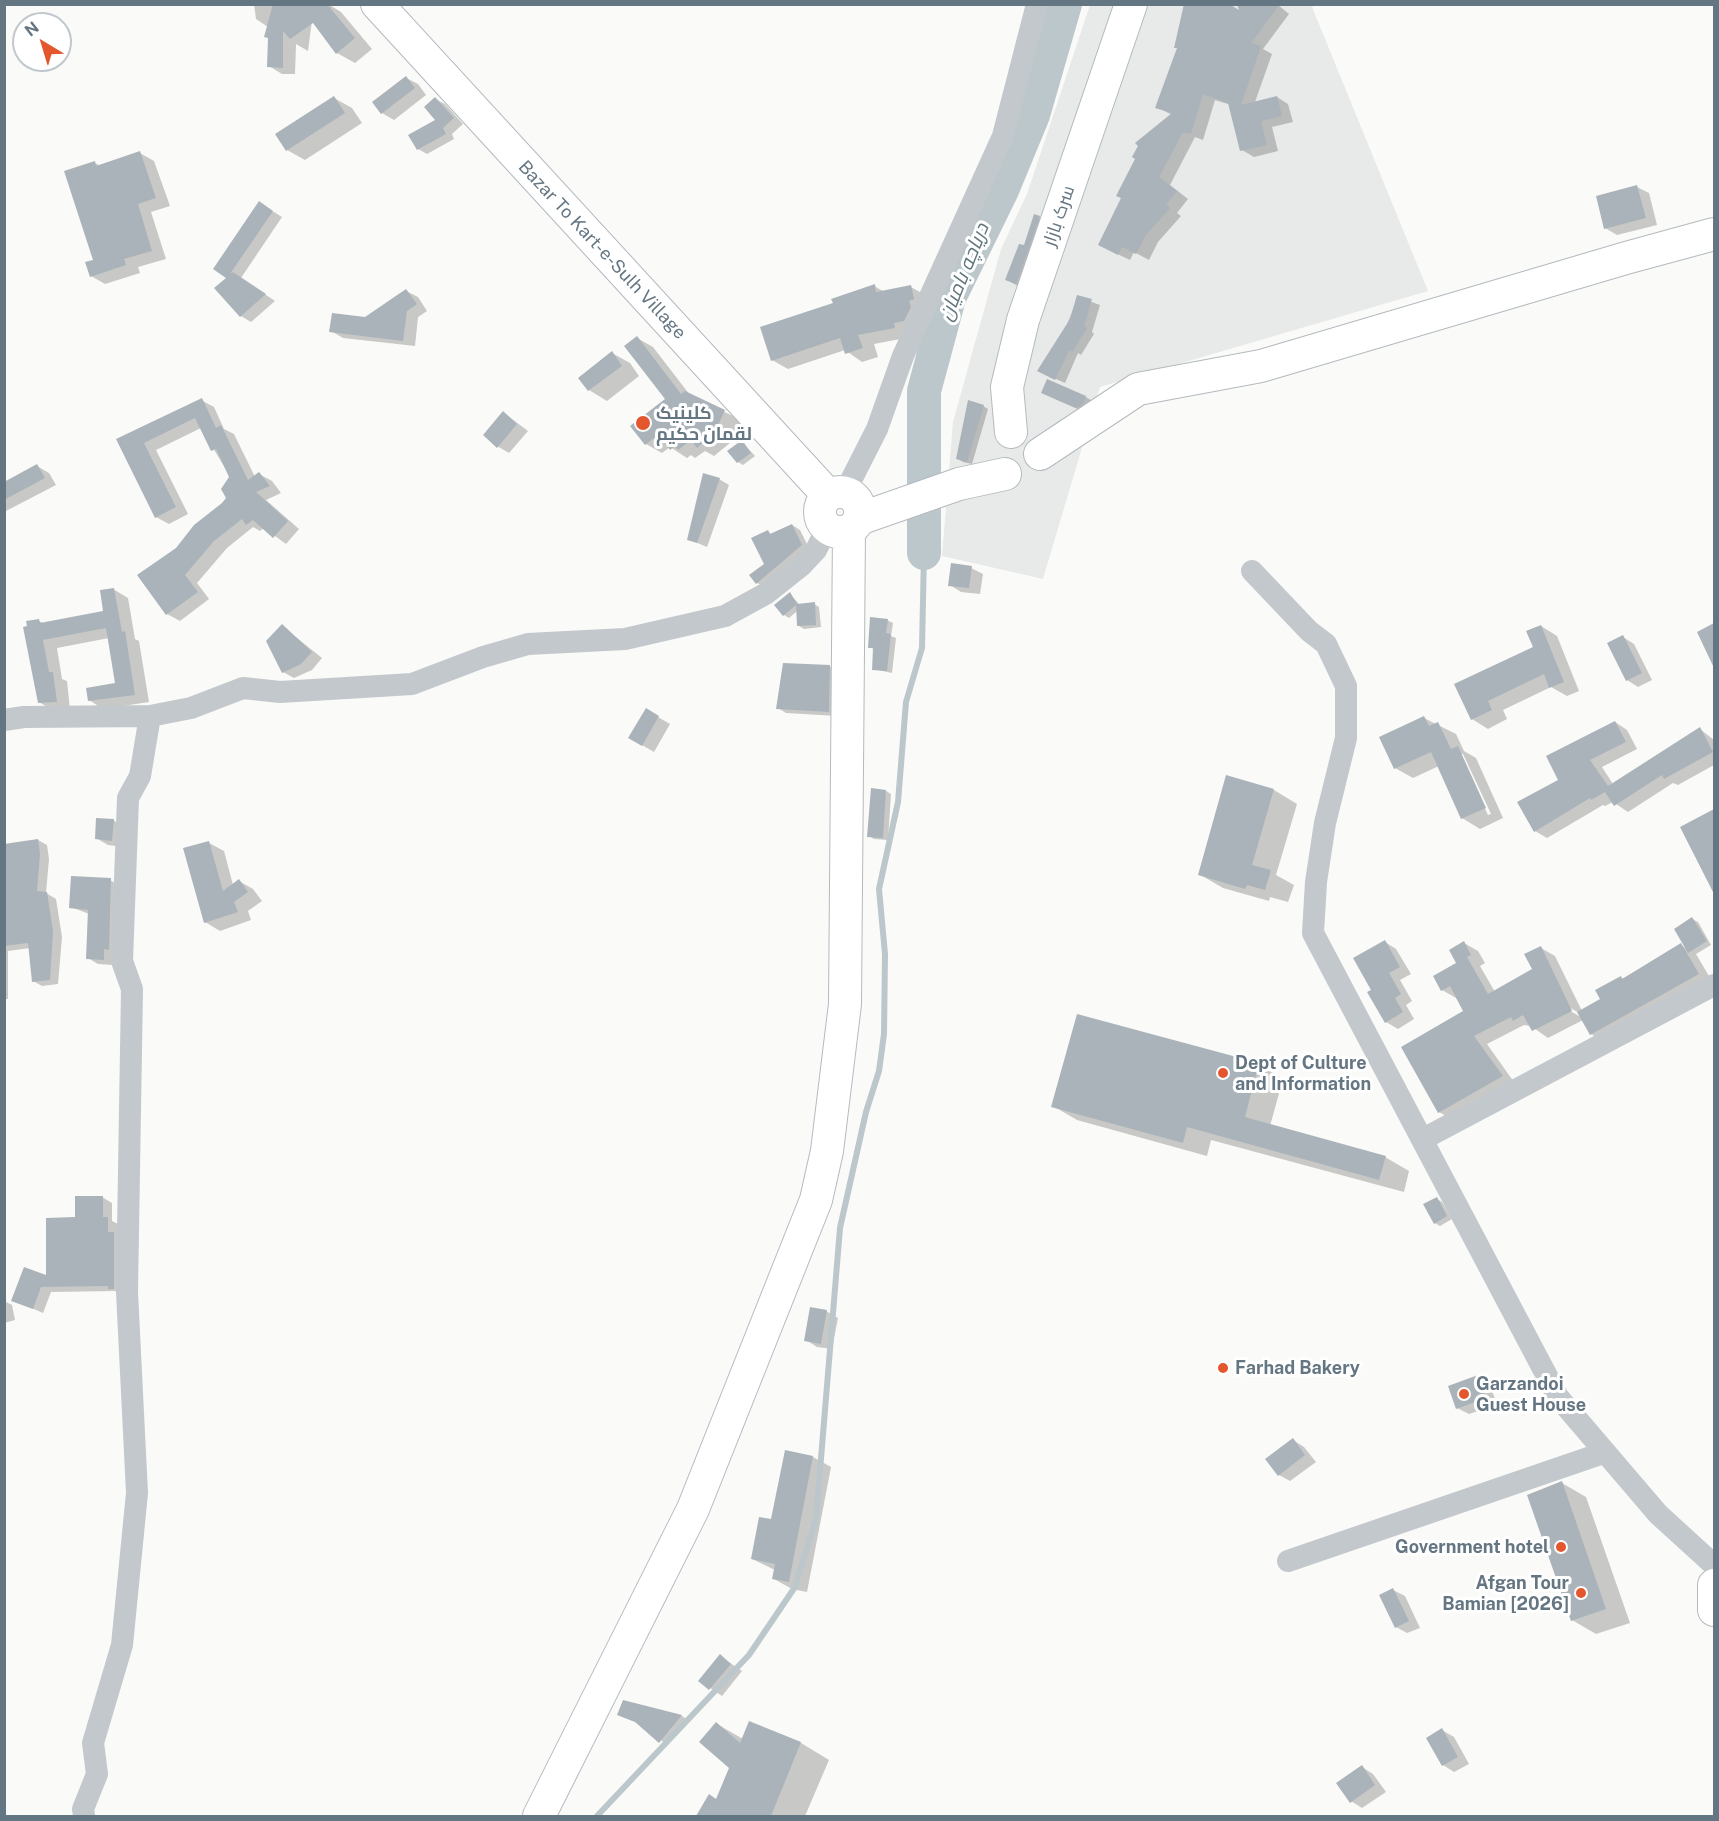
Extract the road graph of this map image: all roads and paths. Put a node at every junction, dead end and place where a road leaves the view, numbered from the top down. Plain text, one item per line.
1 (377, 4) edge
2 (1037, 4) edge
3 (1131, 4) edge
4 (1714, 234) edge
5 (1011, 432) junction
6 (1040, 454) junction
7 (1000, 467) junction
8 (844, 511) junction
9 (1252, 571) dead end
10 (150, 716) junction
11 (4, 720) edge
12 (1714, 985) edge
13 (1423, 1139) junction
14 (1603, 1452) junction
15 (1288, 1561) dead end
16 (1714, 1565) edge
17 (1714, 1585) edge
18 (1714, 1610) edge
19 (84, 1816) edge
20 (539, 1816) edge

1 - 8 main road, Bazar To Kart-e-Sulh Village
2 - 8 street
3 - 5 main road, سرک بازار
4 - 6 main road
5 - 6 main road
5 - 7 main road
6 - 7 main road
7 - 8 main road
8 - 10 street
8 - 20 main road
9 - 13 street
10 - 11 street
10 - 19 street
12 - 13 street
13 - 14 street
14 - 15 street
14 - 16 street
17 - 18 main road

